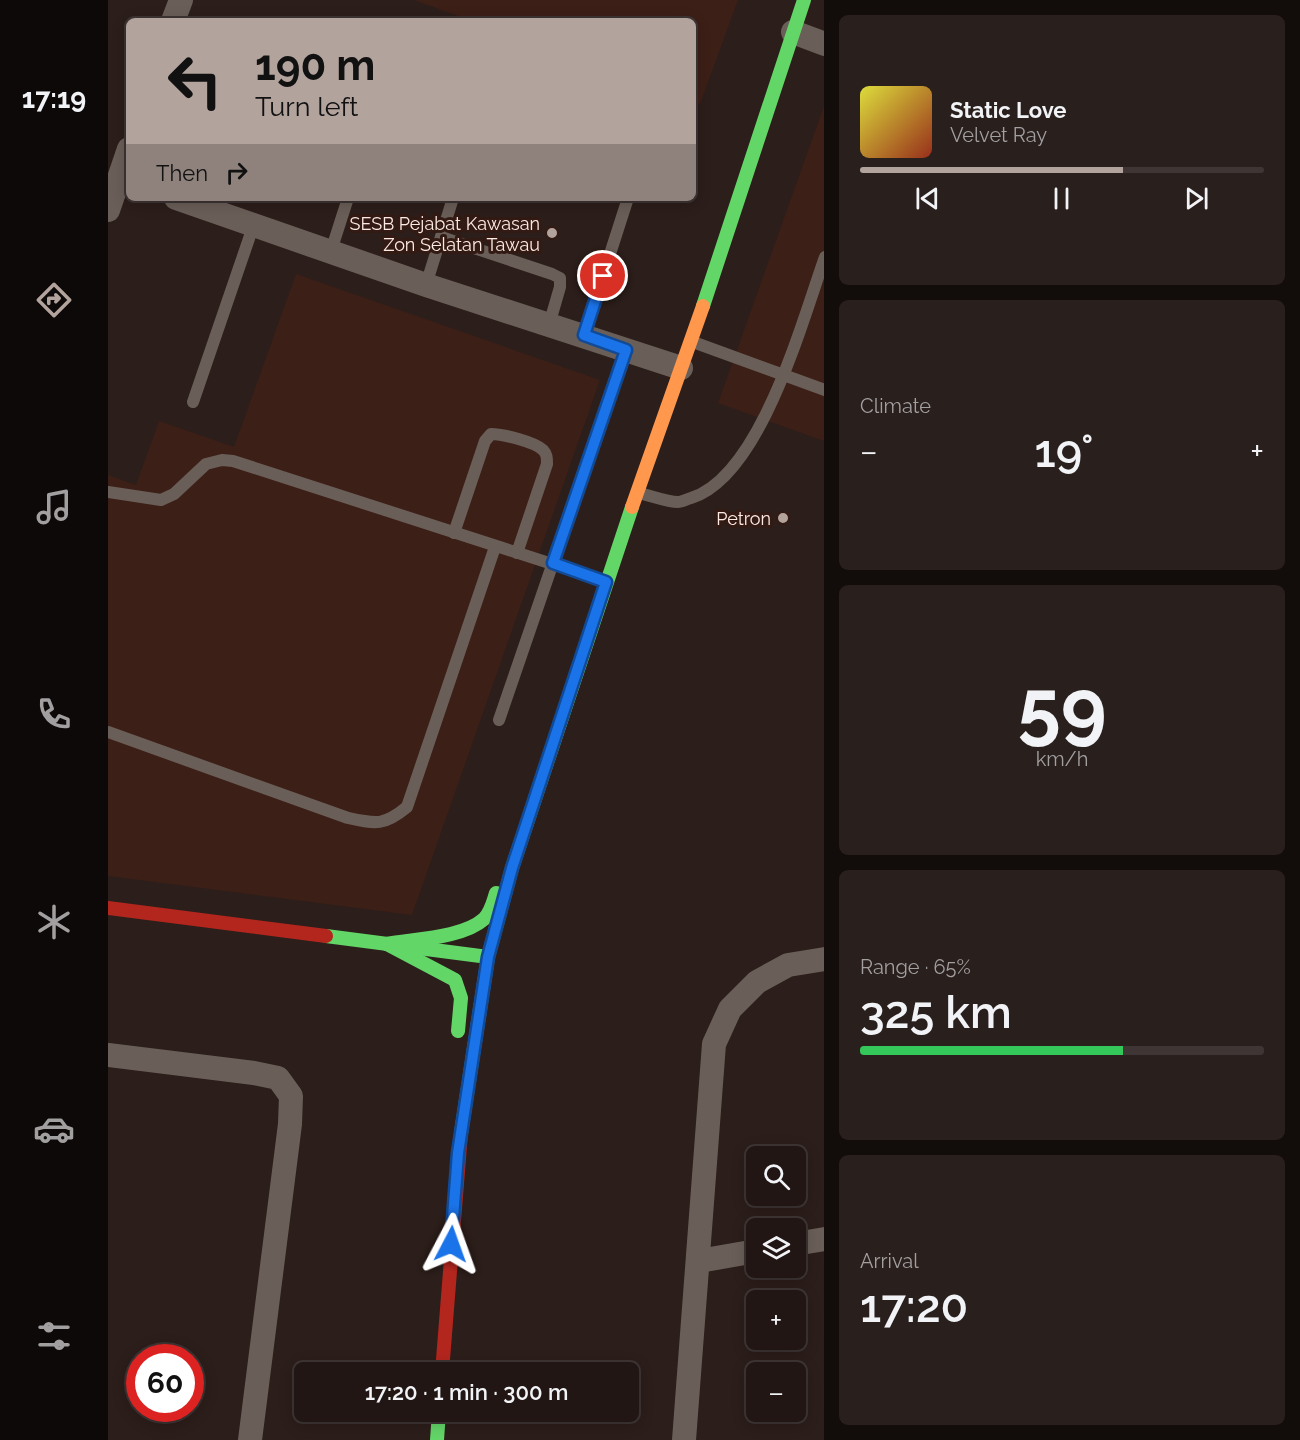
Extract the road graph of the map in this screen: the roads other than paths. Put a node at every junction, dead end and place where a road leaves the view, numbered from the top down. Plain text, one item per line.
1 (181, 0) edge
2 (804, 0) edge
3 (174, 18) edge
4 (793, 32) junction
5 (824, 44) edge
6 (126, 158) edge
7 (119, 178) edge
8 (185, 201) edge
9 (347, 201) edge
10 (452, 201) edge
11 (627, 201) edge
12 (108, 210) edge
13 (254, 224) junction
14 (441, 237) junction
15 (331, 251) junction
16 (824, 260) edge
17 (426, 285) junction
18 (549, 325) junction
19 (584, 335) junction
20 (691, 341) junction
21 (626, 350) junction
22 (681, 368) junction
23 (783, 375) junction
24 (824, 390) edge
25 (193, 402) dead end
26 (108, 492) edge
27 (637, 493) junction
28 (454, 533) junction
29 (495, 546) junction
30 (517, 553) junction
31 (553, 563) junction
32 (606, 582) junction
33 (499, 720) dead end
34 (108, 732) edge
35 (512, 868) junction
36 (108, 908) edge
37 (387, 944) junction
38 (488, 957) junction
39 (824, 958) edge
40 (456, 1048) dead end
41 (108, 1055) edge
42 (446, 1131) dead end
43 (458, 1153) junction
44 (824, 1239) edge
45 (806, 1242) edge
46 (746, 1253) edge
47 (699, 1261) junction
48 (443, 1362) edge
49 (439, 1422) edge
50 (250, 1440) edge
51 (437, 1440) edge
52 (684, 1440) edge

1 - 3 street
2 - 4 main road
4 - 5 street
4 - 20 main road
6 - 7 street
7 - 12 street
8 - 13 street
9 - 15 lane
10 - 14 lane
11 - 19 lane
13 - 15 street
13 - 25 lane
14 - 17 lane
14 - 18 lane
15 - 17 street
16 - 23 lane
17 - 18 street
18 - 19 street
19 - 21 street
20 - 22 main road
20 - 23 lane
21 - 22 street
21 - 31 lane
22 - 27 main road
23 - 24 lane
23 - 27 lane
26 - 28 lane
27 - 32 main road
28 - 29 lane
28 - 30 lane
29 - 30 lane
29 - 34 lane
30 - 31 lane
31 - 32 lane
31 - 33 lane
32 - 35 main road
35 - 37 main road
35 - 38 main road
36 - 37 main road
37 - 38 main road
37 - 40 main road
38 - 43 main road
39 - 47 street
41 - 50 street
42 - 43 main road
43 - 48 main road
44 - 45 street
46 - 47 street
47 - 52 street
49 - 51 main road

